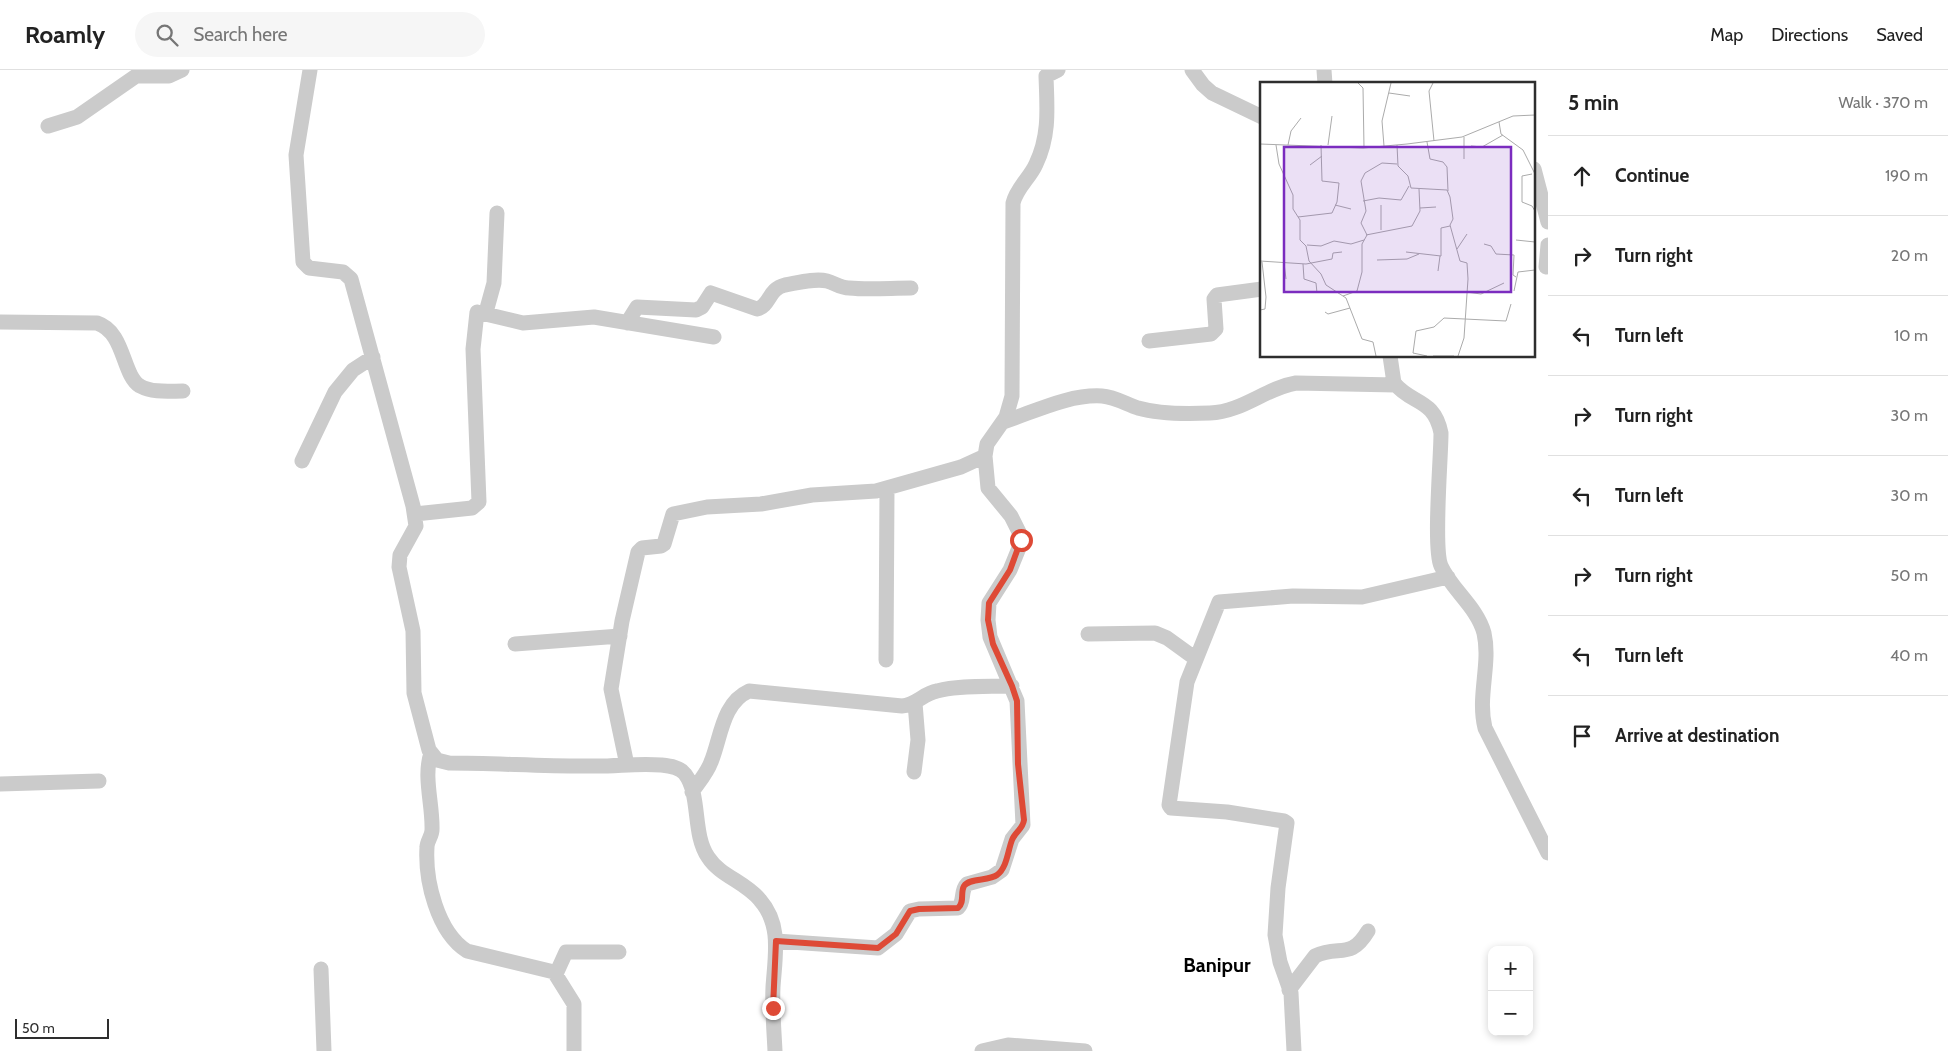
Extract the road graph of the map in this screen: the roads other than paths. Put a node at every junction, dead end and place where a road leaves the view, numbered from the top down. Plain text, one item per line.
1 (182, 70) edge
2 (310, 70) edge
3 (1058, 70) edge
4 (1192, 70) edge
5 (1260, 116) edge
6 (48, 126) dead end
7 (1536, 177) edge
8 (497, 213) dead end
9 (1548, 222) edge
10 (1548, 245) edge
11 (1543, 267) edge
12 (911, 288) dead end
13 (1260, 290) edge
14 (486, 312) junction
15 (0, 322) edge
16 (626, 323) junction
17 (714, 337) dead end
18 (1149, 341) dead end
19 (373, 358) junction
20 (1390, 358) edge
21 (1396, 386) junction
22 (183, 391) dead end
23 (1003, 422) junction
24 (985, 456) junction
25 (302, 461) dead end
26 (887, 489) junction
27 (415, 514) junction
28 (1448, 577) junction
29 (1088, 634) dead end
30 (620, 636) junction
31 (515, 644) dead end
32 (1196, 659) junction
33 (886, 660) dead end
34 (1012, 686) junction
35 (916, 703) junction
36 (431, 753) junction
37 (626, 765) junction
38 (914, 772) dead end
39 (99, 781) dead end
40 (0, 784) edge
41 (692, 792) junction
42 (1548, 853) edge
43 (1368, 931) dead end
44 (776, 941) junction
45 (619, 952) dead end
46 (322, 969) dead end
47 (556, 974) junction
48 (1290, 990) junction
49 (1002, 1048) edge
50 (324, 1051) edge
51 (574, 1051) edge
52 (774, 1051) edge
53 (982, 1051) edge
54 (1085, 1051) edge
55 (1294, 1051) edge

1 - 6 street
2 - 19 street
3 - 23 street
4 - 5 street
7 - 9 street
8 - 14 street
10 - 11 street
12 - 16 street
13 - 18 street
14 - 16 street
14 - 27 street
15 - 22 street
16 - 17 street
19 - 25 street
19 - 27 street
20 - 21 street
21 - 23 street
21 - 28 street
23 - 24 street
24 - 26 street
24 - 34 street
26 - 30 street
26 - 33 street
27 - 36 street
28 - 32 street
28 - 42 street
29 - 32 street
30 - 31 street
30 - 37 street
32 - 48 street
34 - 35 street
34 - 44 street
35 - 38 street
35 - 41 street
36 - 37 street
36 - 47 street
37 - 41 street
39 - 40 street
41 - 44 street
43 - 48 street
44 - 52 street
45 - 47 street
46 - 50 street
47 - 51 street
48 - 55 street
49 - 53 street
49 - 54 street

